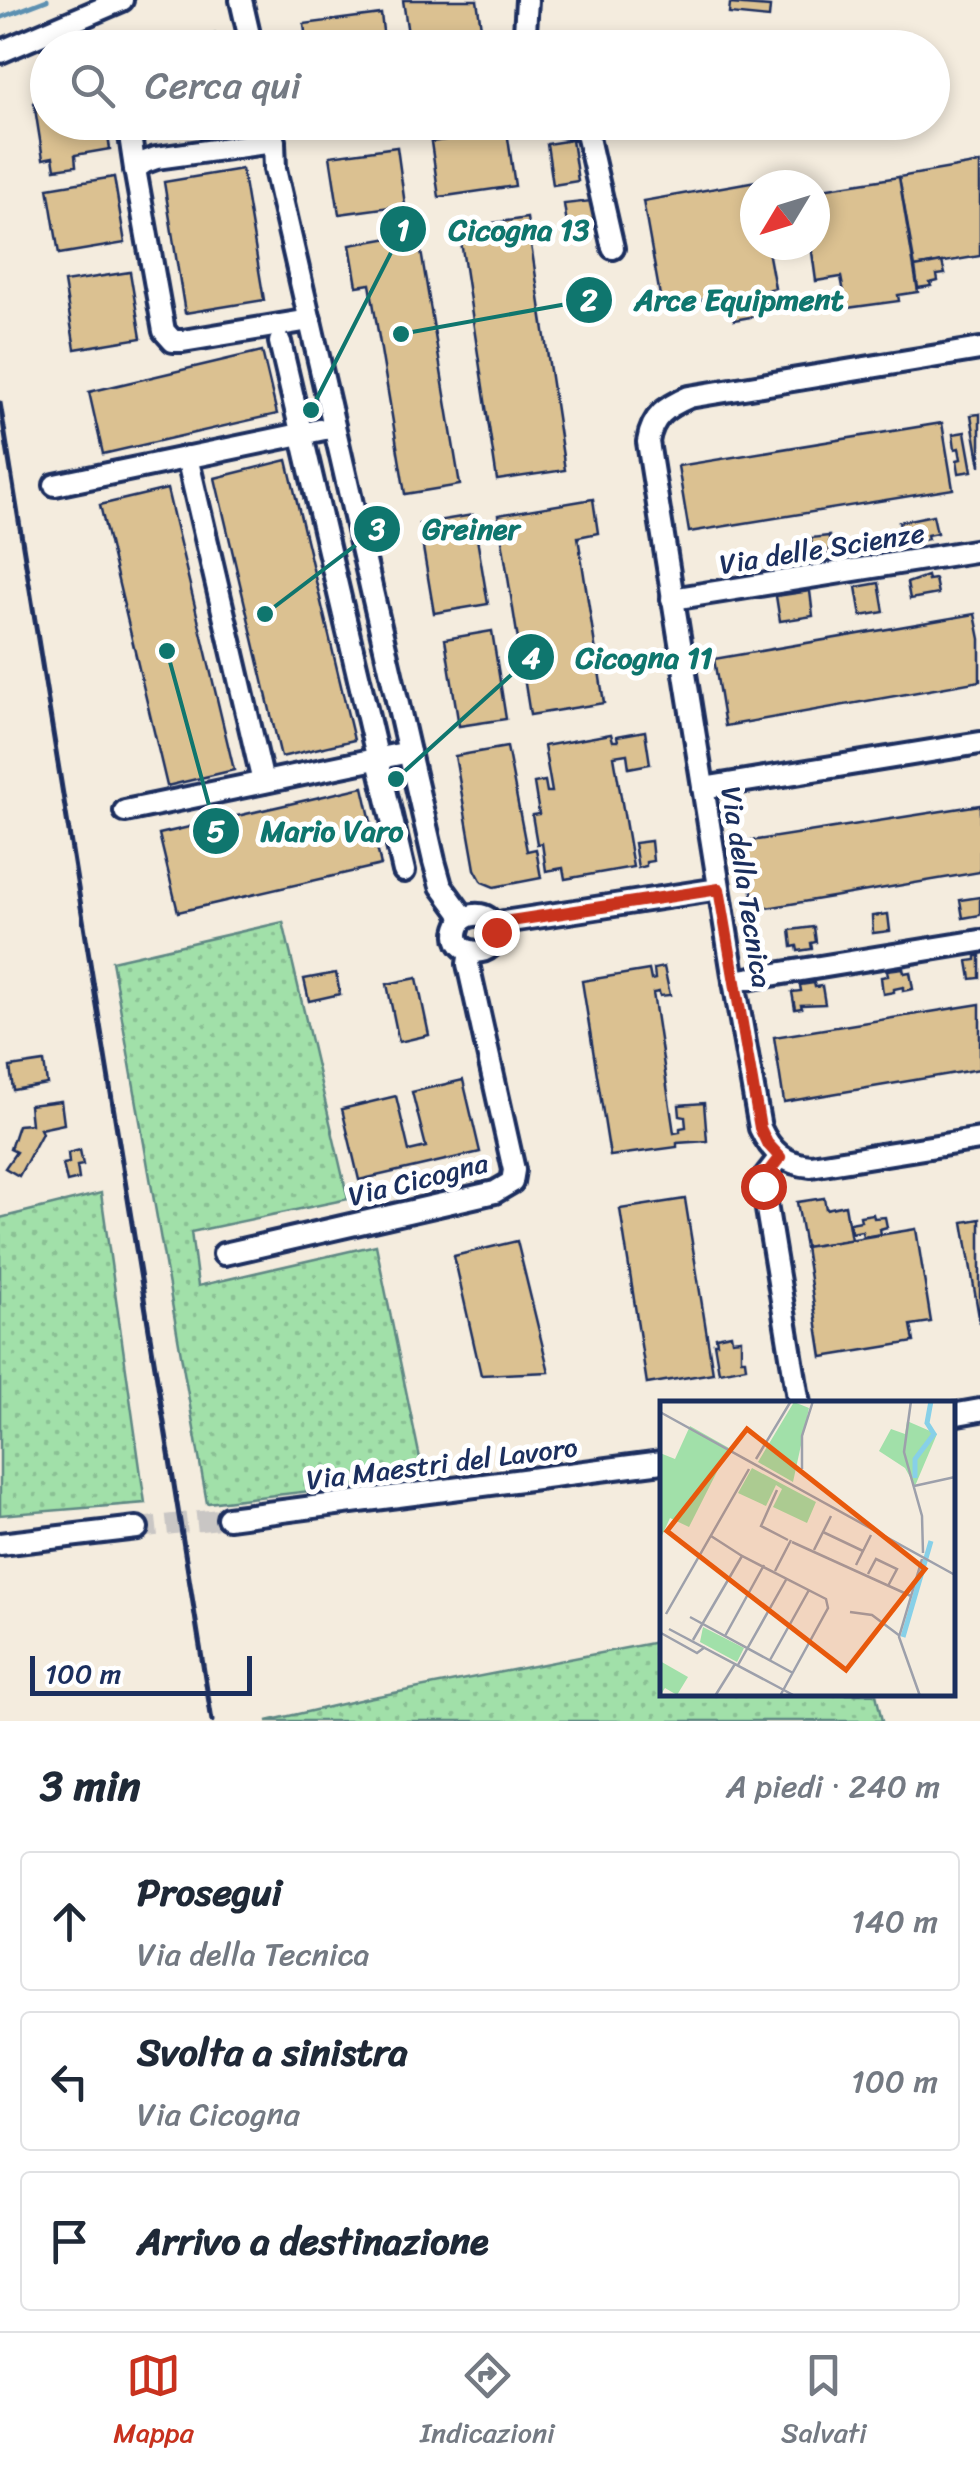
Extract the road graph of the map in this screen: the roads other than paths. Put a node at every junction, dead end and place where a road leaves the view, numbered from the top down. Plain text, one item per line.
1 (122, 0) edge
2 (241, 0) edge
3 (527, 0) edge
4 (52, 30) edge
5 (248, 30) edge
6 (525, 30) edge
7 (30, 39) edge
8 (0, 52) edge
9 (131, 140) edge
10 (236, 140) edge
11 (273, 140) edge
12 (588, 140) edge
13 (135, 169) junction
14 (612, 248) dead end
15 (310, 320) junction
16 (280, 342) dead end
17 (980, 349) edge
18 (334, 427) junction
19 (302, 434) junction
20 (188, 458) junction
21 (55, 485) dead end
22 (980, 550) edge
23 (672, 599) junction
24 (980, 743) edge
25 (409, 752) junction
26 (378, 759) junction
27 (263, 782) junction
28 (703, 788) junction
29 (125, 811) dead end
30 (404, 871) dead end
31 (719, 889) junction
32 (462, 920) junction
33 (494, 926) junction
34 (980, 941) edge
35 (470, 951) junction
36 (734, 980) junction
37 (980, 1140) edge
38 (780, 1157) junction
39 (224, 1254) dead end
40 (799, 1401) edge
41 (980, 1410) edge
42 (955, 1414) edge
43 (660, 1462) edge
44 (228, 1518) tunnel mouth
45 (137, 1528) tunnel mouth
46 (0, 1544) edge

1 - 4 street
2 - 5 street
3 - 6 street
7 - 8 street
9 - 13 street
10 - 13 street, Via Cicogna
11 - 15 street, Via Cicogna
12 - 14 street
13 - 15 street
15 - 18 street, Via Cicogna
16 - 19 street
17 - 23 street, Via della Tecnica
18 - 19 street
18 - 25 street, Via Cicogna
19 - 20 street
19 - 26 street
20 - 21 street
20 - 27 street
22 - 23 street, Via delle Scienze
23 - 28 street, Via della Tecnica
24 - 28 street
25 - 26 street
25 - 32 street, Via Cicogna
26 - 27 street
26 - 30 street
27 - 29 street
28 - 31 street, Via della Tecnica
31 - 33 street
31 - 36 street, Via della Tecnica
32 - 33 street
32 - 35 street, Via Cicogna
33 - 35 street
34 - 36 street
35 - 39 street, Via Cicogna
36 - 38 street, Via della Tecnica
37 - 38 street
38 - 40 street
41 - 42 street
43 - 44 street, Via Maestri del Lavoro
45 - 46 street

